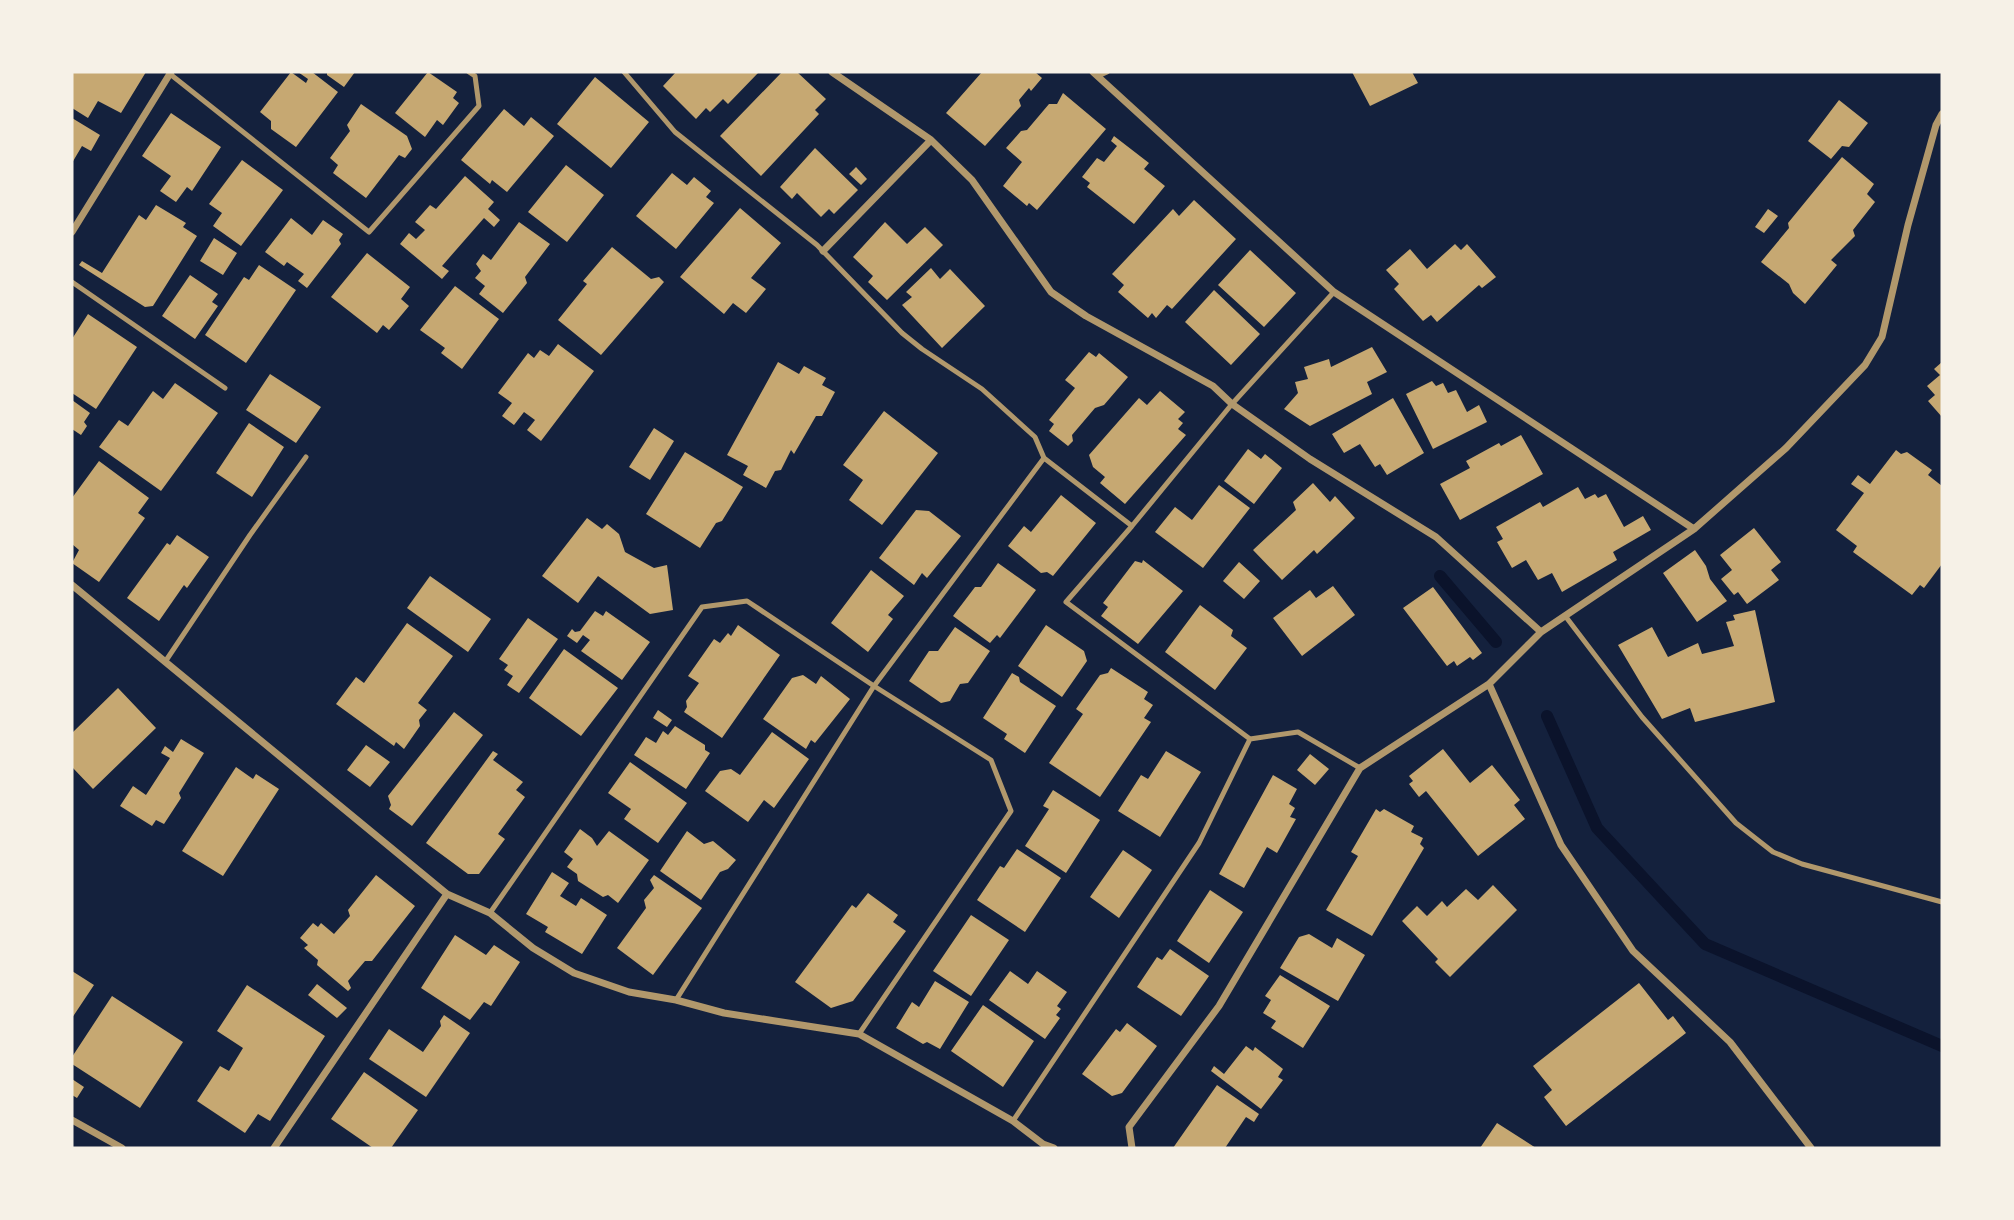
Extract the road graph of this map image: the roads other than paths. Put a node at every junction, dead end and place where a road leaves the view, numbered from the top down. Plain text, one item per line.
1 (469, 72) edge
2 (624, 72) edge
3 (832, 72) edge
4 (1107, 72) edge
5 (170, 73) edge
6 (1096, 74) edge
7 (1942, 114) edge
8 (931, 140) junction
9 (72, 232) edge
10 (823, 251) junction
11 (72, 282) edge
12 (1334, 292) junction
13 (225, 388) dead end
14 (1232, 404) junction
15 (306, 457) dead end
16 (1044, 458) junction
17 (1132, 526) junction
18 (1694, 529) junction
19 (72, 585) edge
20 (1566, 617) junction
21 (1541, 632) junction
22 (165, 662) junction
23 (1489, 684) junction
24 (874, 686) junction
25 (1250, 739) junction
26 (1360, 768) junction
27 (447, 894) junction
28 (1942, 902) edge
29 (490, 914) junction
30 (676, 1000) junction
31 (859, 1034) junction
32 (72, 1120) edge
33 (1013, 1121) junction
34 (122, 1148) edge
35 (274, 1148) edge
36 (1054, 1148) edge
37 (1132, 1148) edge
38 (1811, 1148) edge

1 - 5 lane
2 - 10 lane
3 - 8 street
4 - 6 lane
5 - 9 street
6 - 12 street
7 - 18 street
8 - 10 street
8 - 14 street
10 - 16 lane
11 - 13 lane
12 - 14 lane
12 - 18 street
14 - 17 lane
14 - 21 street
15 - 22 lane
16 - 17 lane
16 - 24 lane
17 - 25 lane
18 - 20 street
19 - 22 street
20 - 21 street
20 - 28 lane
21 - 23 street
22 - 27 street
23 - 26 street
23 - 38 street
24 - 29 lane
24 - 30 lane
24 - 31 lane
25 - 26 lane
25 - 33 lane
26 - 37 street
27 - 29 street
27 - 35 street
29 - 30 street
30 - 31 street
31 - 33 street
32 - 34 street
33 - 36 street

